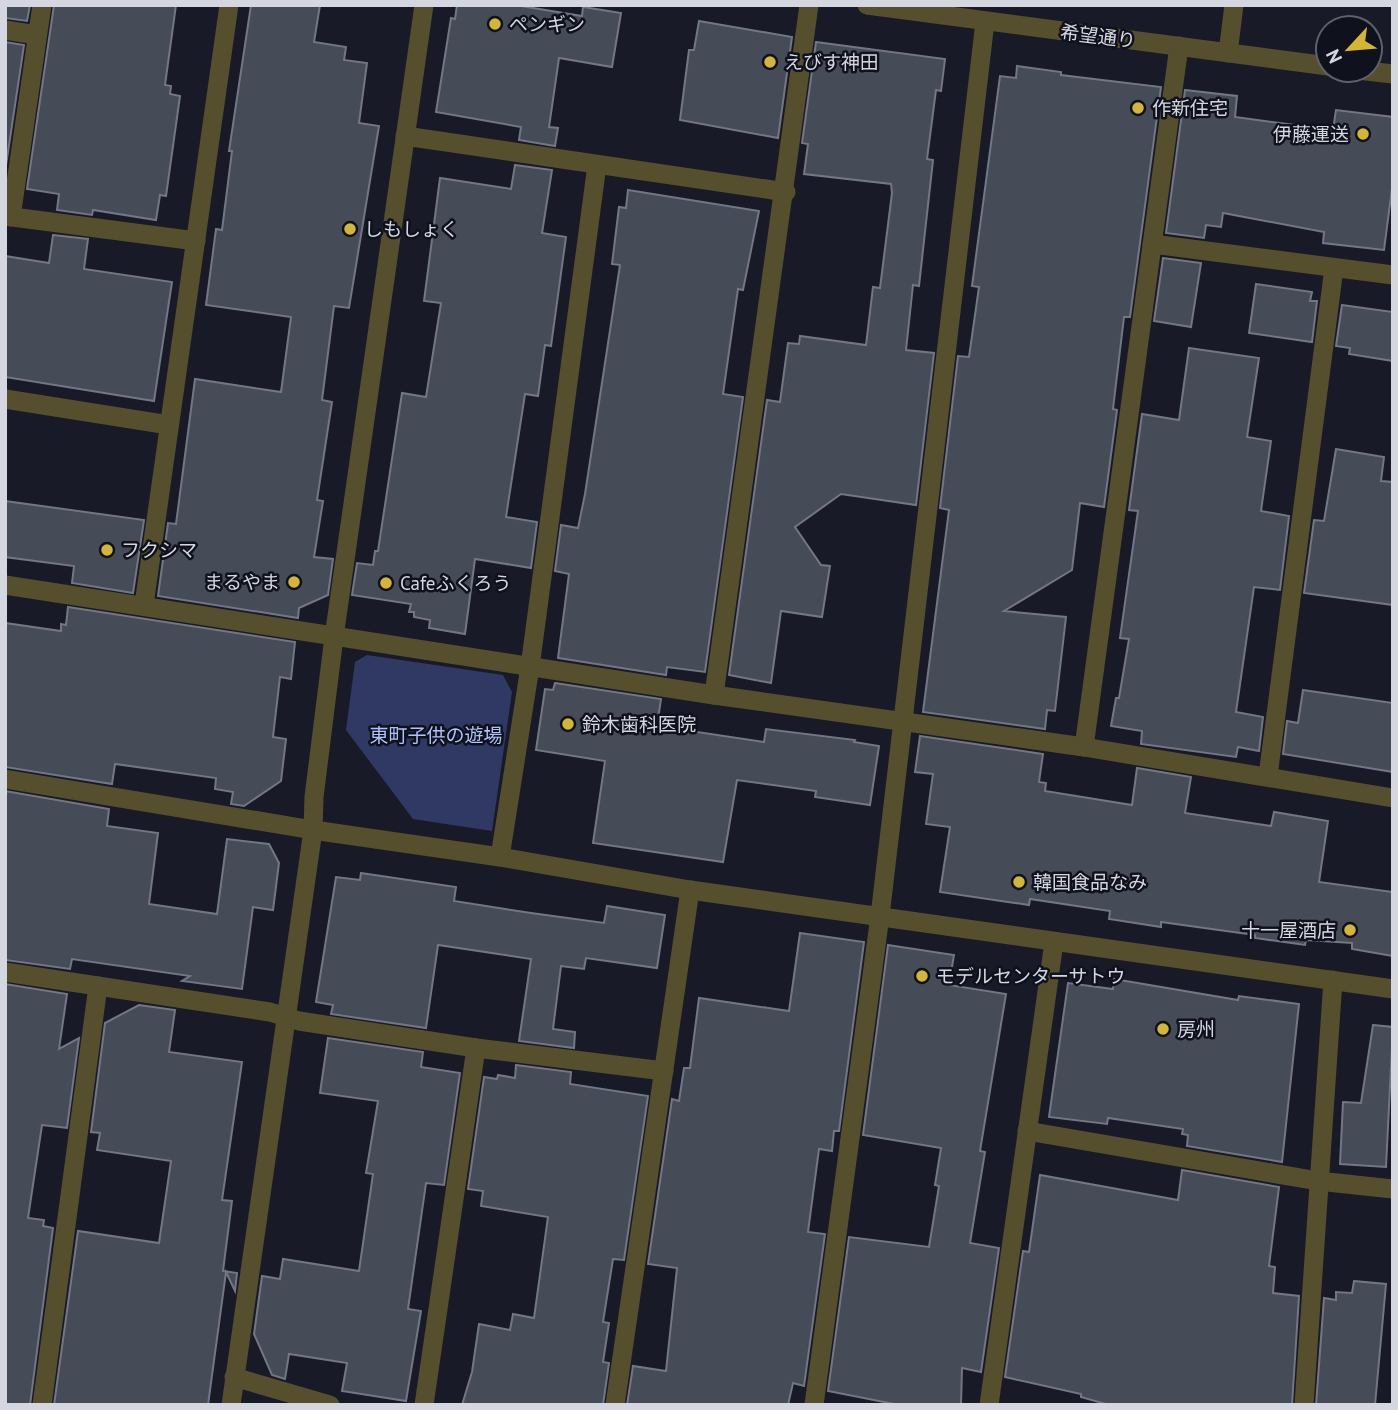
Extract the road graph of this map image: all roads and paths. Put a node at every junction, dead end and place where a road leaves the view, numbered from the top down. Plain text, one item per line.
1 (42, 5) edge
2 (229, 5) edge
3 (424, 5) edge
4 (809, 5) edge
5 (867, 5) edge
6 (1234, 5) edge
7 (906, 8) edge
8 (985, 22) junction
9 (5, 30) edge
10 (37, 35) junction
11 (1179, 46) junction
12 (1228, 53) junction
13 (1314, 64) edge
14 (405, 136) junction
15 (597, 165) junction
16 (786, 192) junction
17 (8, 217) edge
18 (196, 241) junction
19 (1152, 244) junction
20 (1334, 268) junction
21 (1393, 275) edge
22 (5, 399) edge
23 (169, 425) junction
24 (5, 584) edge
25 (144, 605) junction
26 (334, 637) junction
27 (530, 667) junction
28 (713, 695) junction
29 (901, 721) junction
30 (1084, 747) junction
31 (1268, 776) junction
32 (5, 779) edge
33 (1393, 798) edge
34 (313, 830) junction
35 (500, 857) junction
36 (690, 890) junction
37 (880, 916) junction
38 (1054, 942) junction
39 (5, 972) edge
40 (1333, 980) junction
41 (98, 986) junction
42 (1393, 989) edge
43 (284, 1017) junction
44 (476, 1048) junction
45 (664, 1071) junction
46 (1027, 1131) junction
47 (1318, 1181) junction
48 (1393, 1189) edge
49 (234, 1377) junction
50 (42, 1405) edge
51 (231, 1405) edge
52 (330, 1405) edge
53 (424, 1405) edge
54 (615, 1405) edge
55 (814, 1405) edge
56 (989, 1405) edge
57 (1304, 1405) edge

1 - 10 street
2 - 18 street
3 - 14 street
4 - 16 street
5 - 7 street, 希望通り
6 - 12 street
7 - 8 street, 希望通り
8 - 11 street, 希望通り
8 - 29 street
9 - 10 street
10 - 17 street
11 - 12 street, 希望通り
11 - 19 street
12 - 13 street, 希望通り
14 - 15 street
14 - 26 street
15 - 16 street
15 - 27 street
16 - 28 street
17 - 18 street
18 - 23 street
19 - 20 street
19 - 30 street
20 - 21 street
20 - 31 street
22 - 23 street
23 - 25 street
24 - 25 street
25 - 26 street
26 - 27 street
26 - 34 street
27 - 28 street
27 - 35 street
28 - 29 street
29 - 30 street
29 - 37 street
30 - 31 street
31 - 33 street
32 - 34 street
34 - 35 street
34 - 43 street
35 - 36 street
36 - 37 street
36 - 45 street
37 - 38 street
37 - 55 street
38 - 40 street
38 - 46 street
39 - 41 street
40 - 42 street
40 - 47 street
41 - 43 street
41 - 50 street
43 - 44 street
43 - 49 street
44 - 45 street
44 - 53 street
45 - 54 street
46 - 47 street
46 - 56 street
47 - 48 street
47 - 57 street
49 - 51 street
49 - 52 street

